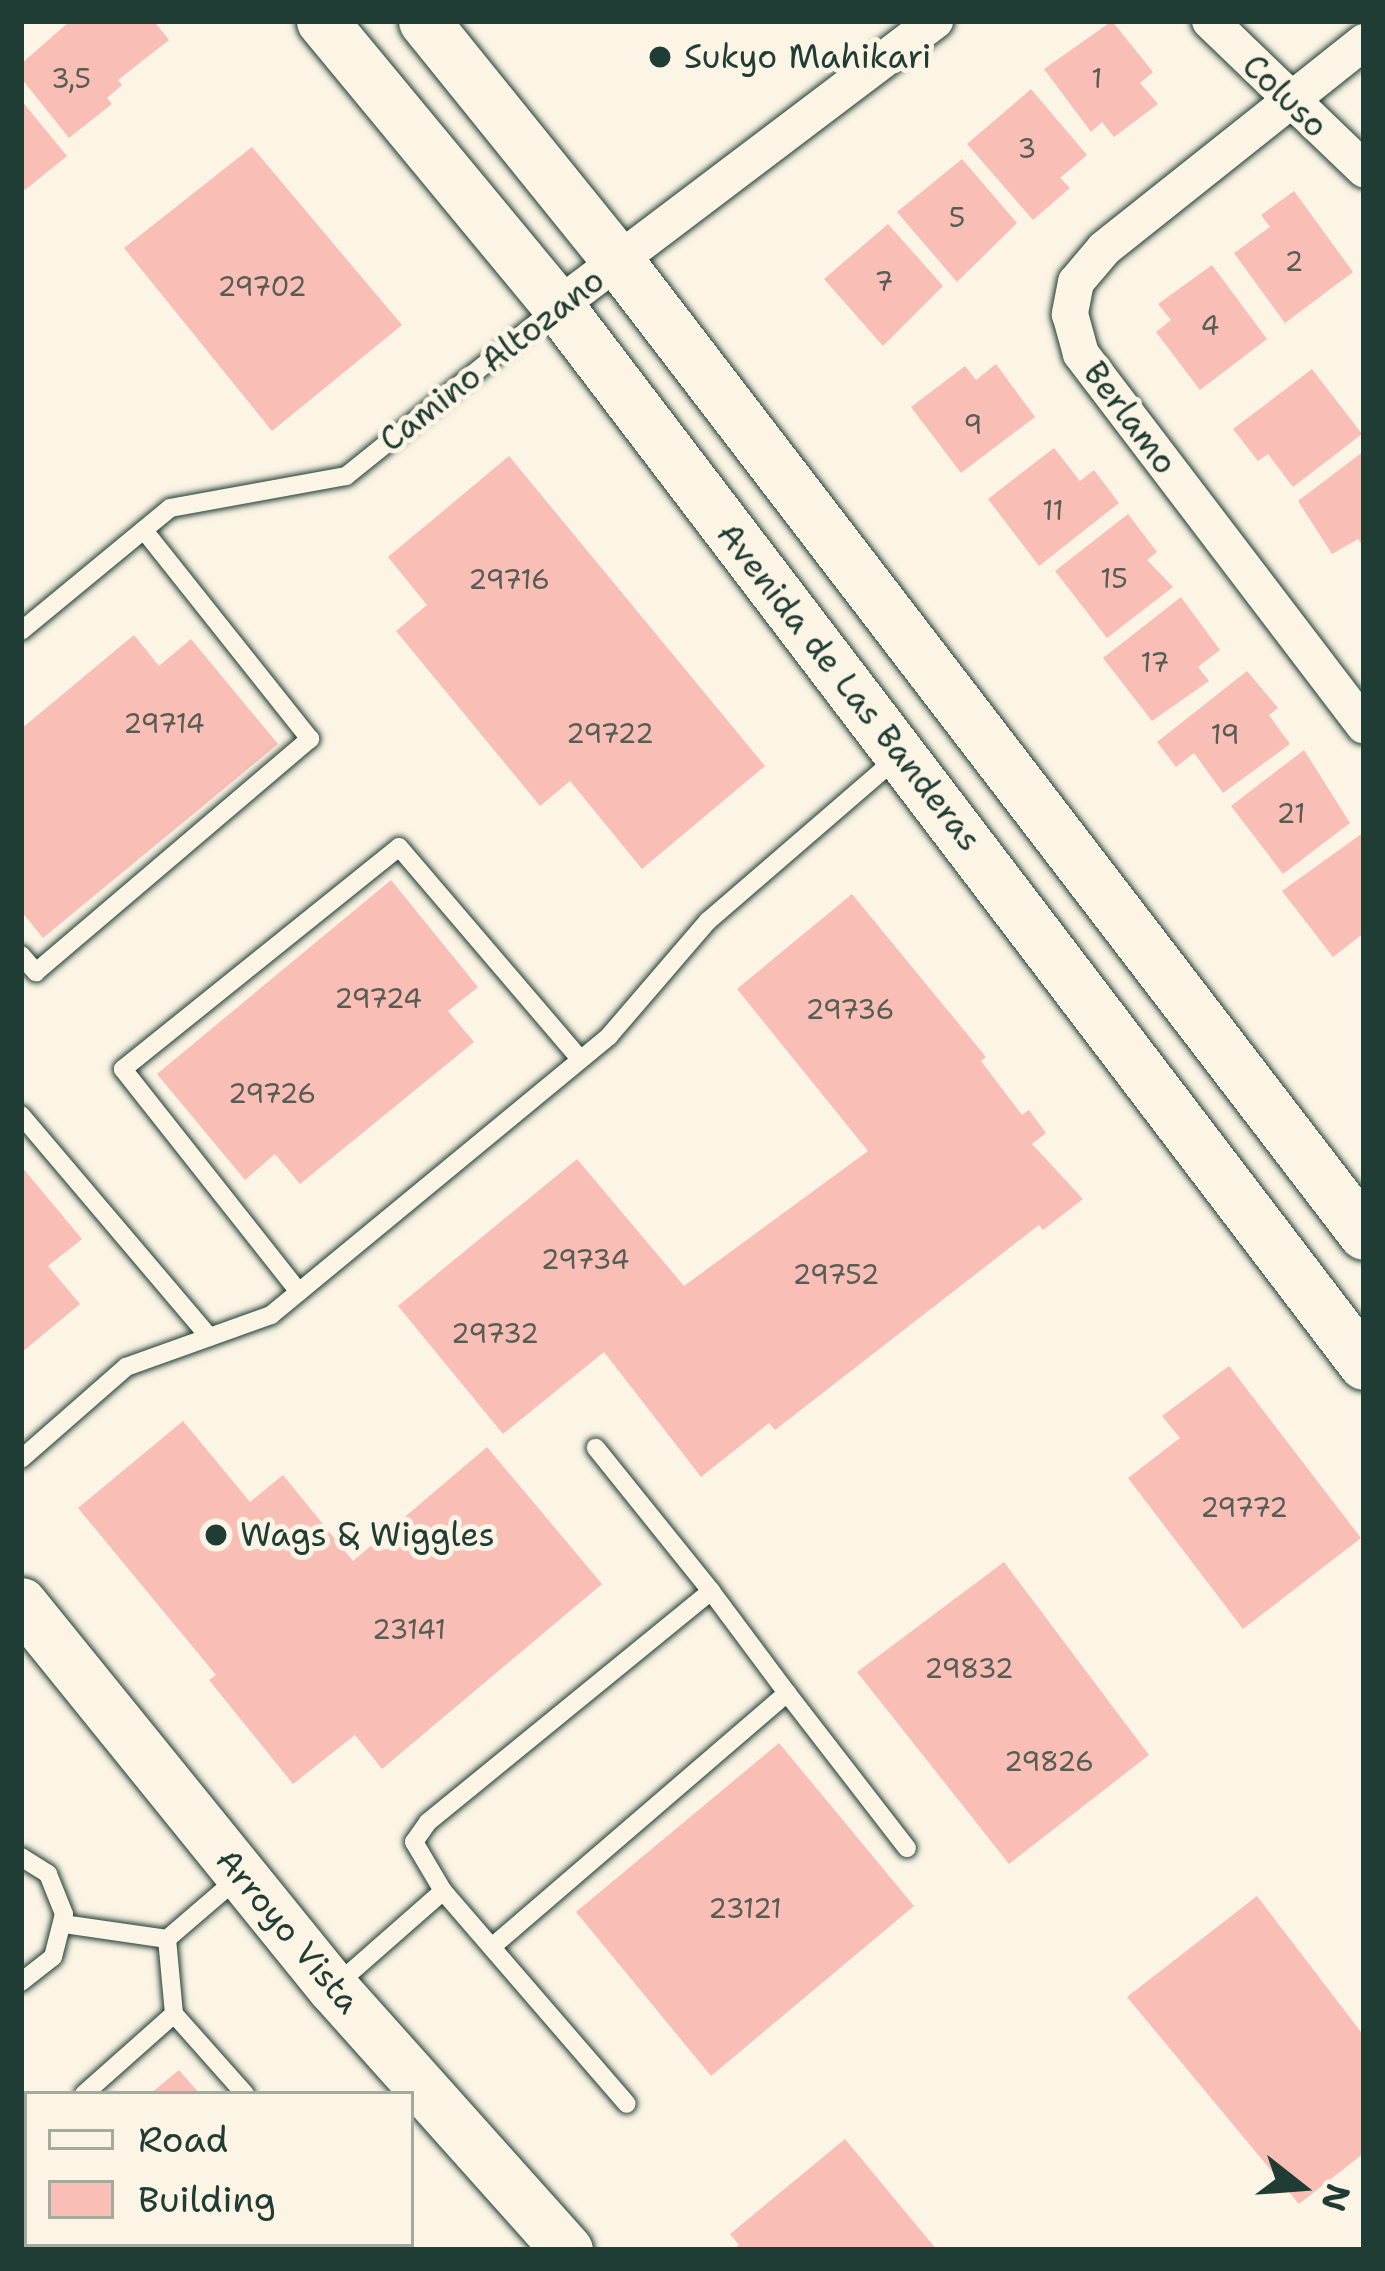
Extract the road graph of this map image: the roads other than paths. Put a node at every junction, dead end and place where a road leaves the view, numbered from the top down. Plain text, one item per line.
1 (322, 21) edge
2 (424, 21) edge
3 (935, 21) edge
4 (1210, 21) edge
5 (1364, 41) edge
6 (1286, 101) junction
7 (1364, 169) edge
8 (618, 261) junction
9 (558, 306) junction
10 (143, 530) junction
11 (21, 631) edge
12 (1364, 726) edge
13 (901, 754) junction
14 (21, 955) edge
15 (580, 1060) junction
16 (21, 1115) edge
17 (1364, 1234) edge
18 (299, 1292) junction
19 (209, 1337) junction
20 (1364, 1364) edge
21 (596, 1448) dead end
22 (21, 1459) edge
23 (711, 1591) junction
24 (21, 1604) edge
25 (788, 1693) junction
26 (907, 1848) dead end
27 (21, 1857) edge
28 (241, 1875) junction
29 (443, 1891) junction
30 (63, 1924) junction
31 (167, 1940) junction
32 (493, 1946) junction
33 (21, 1982) edge
34 (333, 1988) junction
35 (174, 2014) junction
36 (87, 2091) edge
37 (241, 2091) edge
38 (627, 2104) dead end
39 (567, 2250) edge

1 - 9 main road, Avenida de Las Banderas
2 - 8 main road
3 - 8 street, Camino Altozano
4 - 6 street, Coluso
5 - 6 street, Berlamo
6 - 7 street, Coluso
6 - 12 street, Berlamo
8 - 9 street, Camino Altozano
8 - 17 main road
9 - 10 lane, Camino Altozano
9 - 13 main road, Avenida de Las Banderas
10 - 11 lane, Camino Altozano
10 - 14 lane
13 - 15 lane
13 - 20 main road, Avenida de Las Banderas
15 - 18 lane
15 - 18 lane
16 - 19 lane
18 - 19 lane
19 - 22 lane
21 - 23 lane
23 - 25 lane
23 - 29 lane
24 - 28 main road, Arroyo Vista
25 - 26 lane
25 - 32 lane
27 - 30 lane
28 - 31 lane
28 - 34 main road, Arroyo Vista
29 - 32 lane
29 - 34 lane
30 - 31 lane
30 - 33 lane
31 - 35 lane
32 - 38 lane
34 - 39 main road, Arroyo Vista
35 - 36 lane
35 - 37 lane

